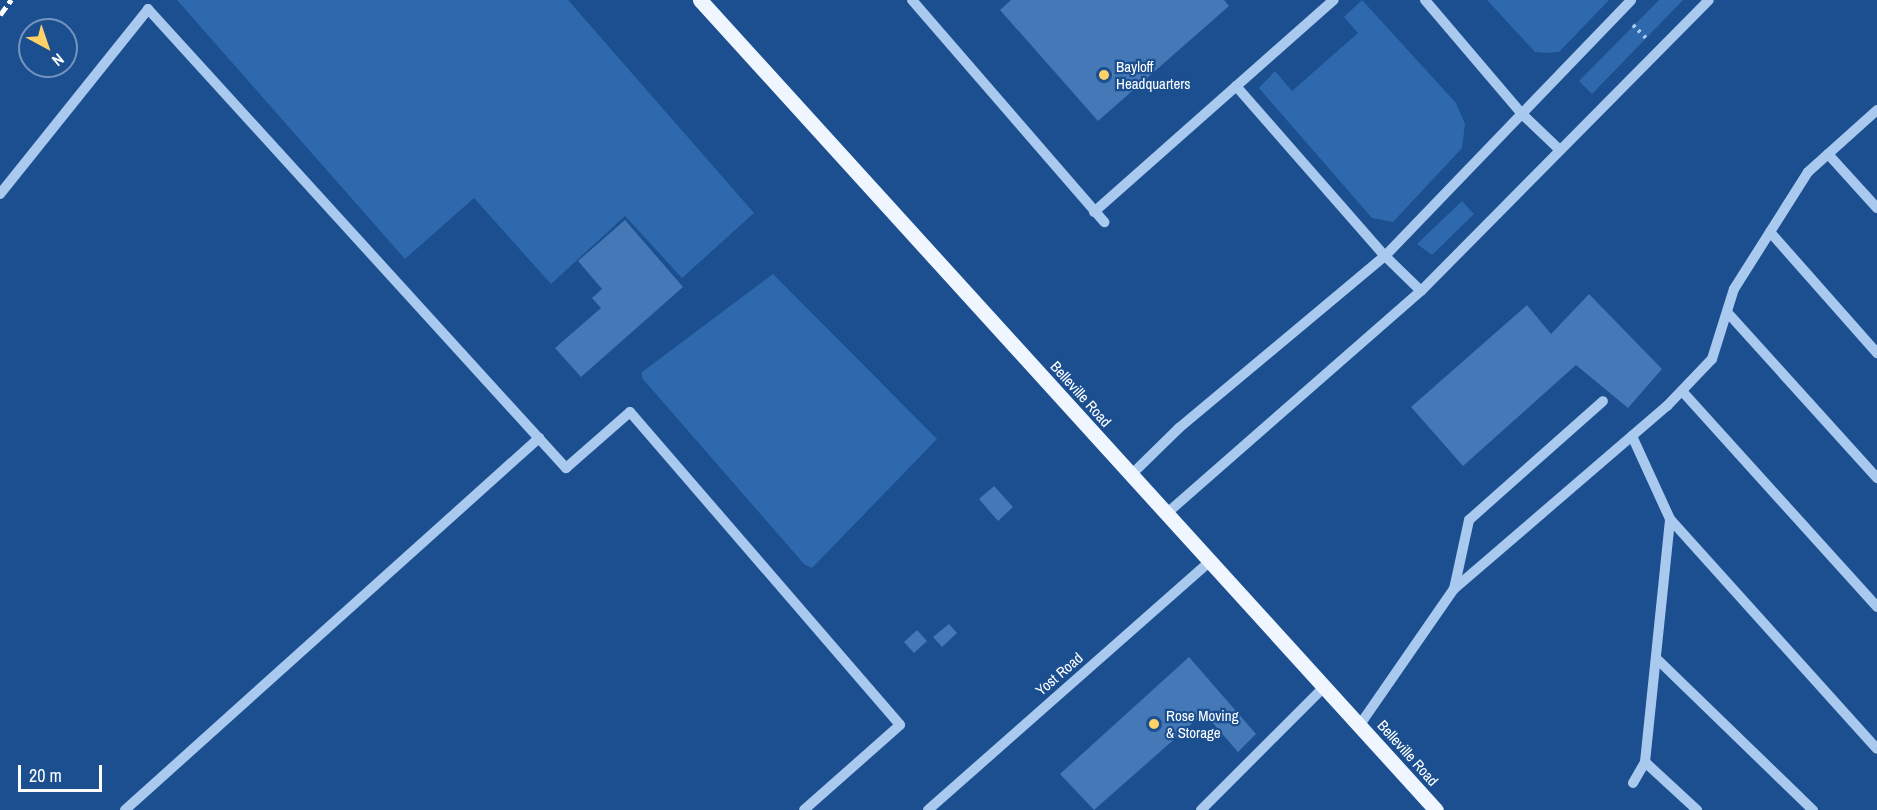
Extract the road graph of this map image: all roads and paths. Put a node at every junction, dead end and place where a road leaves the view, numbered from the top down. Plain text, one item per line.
1 (700, 0) edge
2 (912, 0) edge
3 (1335, 0) edge
4 (1425, 0) edge
5 (1631, 0) edge
6 (1709, 0) edge
7 (1634, 26) dead end
8 (1647, 39) dead end
9 (1236, 86) junction
10 (1877, 110) edge
11 (1522, 114) junction
12 (1560, 150) junction
13 (1828, 154) junction
14 (0, 194) edge
15 (1877, 208) edge
16 (1094, 212) junction
17 (1104, 222) dead end
18 (1770, 232) junction
19 (1385, 256) junction
20 (1421, 291) junction
21 (1727, 312) junction
22 (1877, 353) edge
23 (1682, 391) junction
24 (1603, 401) dead end
25 (1632, 436) junction
26 (539, 438) junction
27 (1131, 475) junction
28 (1877, 478) edge
29 (1166, 514) junction
30 (1670, 519) junction
31 (1210, 561) junction
32 (1454, 589) junction
33 (1877, 607) edge
34 (1658, 660) junction
35 (1324, 687) junction
36 (1359, 726) junction
37 (1877, 749) edge
38 (1645, 762) junction
39 (1633, 783) dead end
40 (126, 810) edge
41 (804, 810) edge
42 (928, 810) edge
43 (1201, 810) edge
44 (1436, 810) edge
45 (1697, 810) edge
46 (1813, 810) edge

1 - 27 main road, Belleville Road
2 - 16 street
3 - 9 street
4 - 11 street
5 - 11 street
6 - 12 street
7 - 8 path
9 - 16 street
9 - 19 street
10 - 13 street
11 - 12 street
11 - 19 street
12 - 20 street
13 - 15 street
13 - 18 street
14 - 26 street
16 - 17 street
18 - 21 street
18 - 22 street
19 - 20 street
19 - 27 street
20 - 29 street
21 - 23 street
21 - 28 street
23 - 25 street
23 - 33 street
24 - 32 street
25 - 30 street
25 - 32 street
26 - 40 street
26 - 41 street
27 - 29 main road, Belleville Road
29 - 31 main road, Belleville Road
30 - 34 street
30 - 37 street
31 - 35 main road, Belleville Road
31 - 42 street, Yost Road
32 - 36 street
34 - 38 street
34 - 46 street
35 - 36 main road, Belleville Road
35 - 43 street
36 - 44 main road, Belleville Road
38 - 39 street
38 - 45 street

